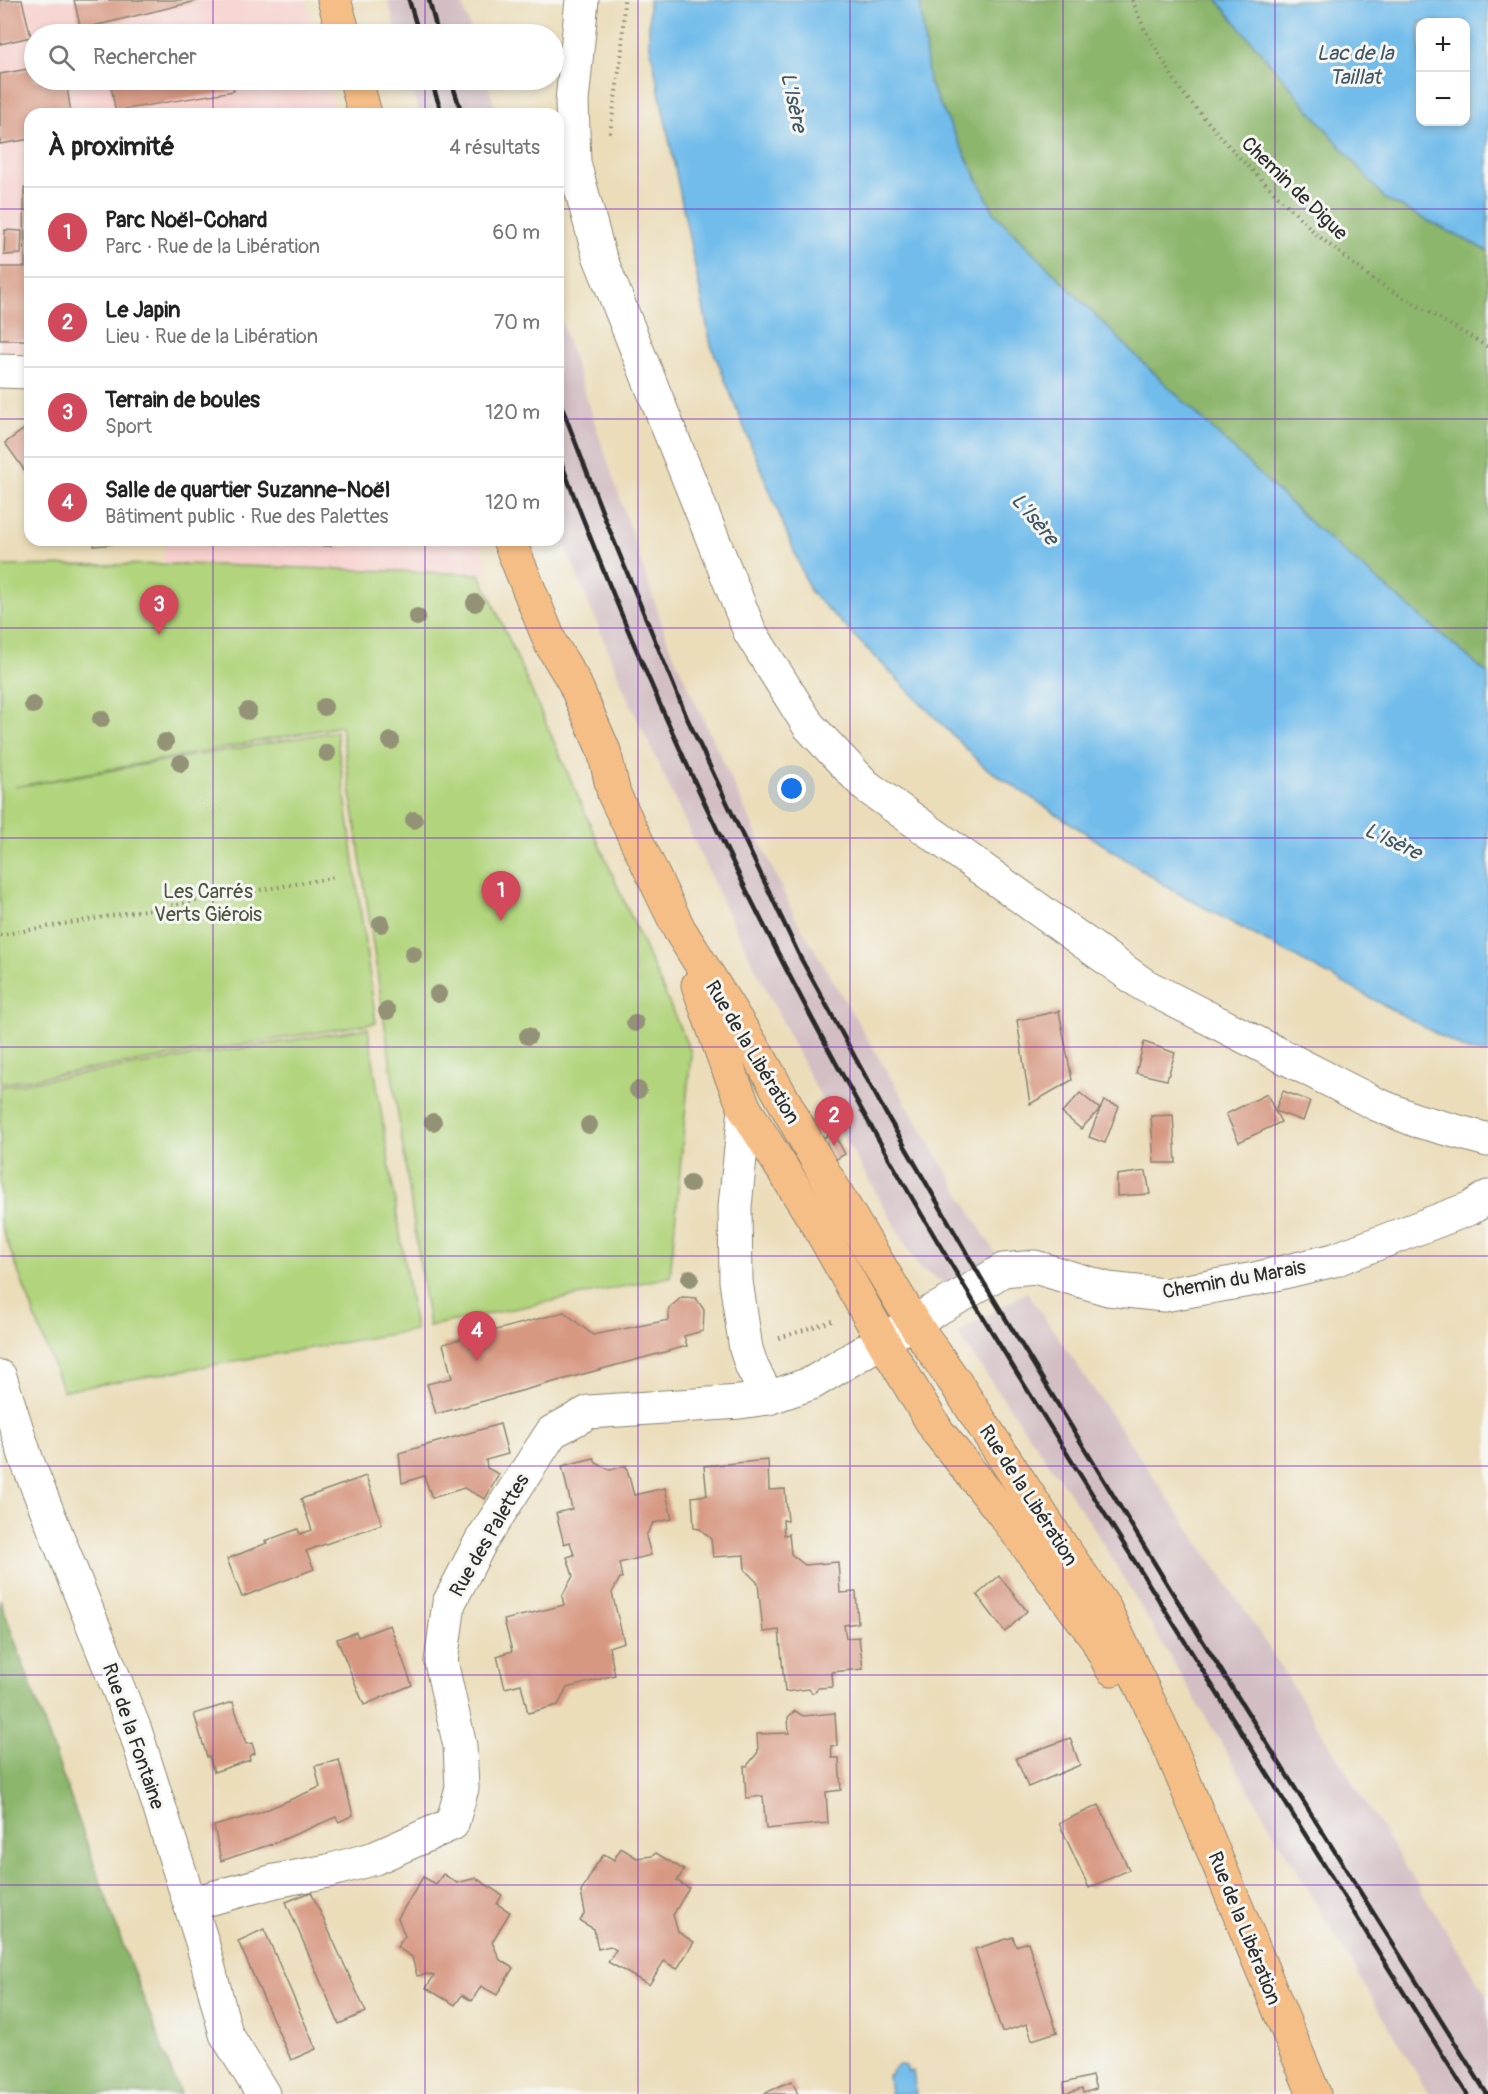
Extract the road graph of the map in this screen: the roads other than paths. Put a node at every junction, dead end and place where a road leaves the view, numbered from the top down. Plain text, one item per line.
1 (334, 0) edge
2 (582, 0) edge
3 (341, 24) edge
4 (359, 90) edge
5 (363, 108) edge
6 (0, 371) edge
7 (24, 372) edge
8 (511, 546) edge
9 (679, 929) junction
10 (745, 1109) junction
11 (1483, 1138) edge
12 (1488, 1197) edge
13 (913, 1322) junction
14 (882, 1341) junction
15 (0, 1377) edge
16 (768, 1398) junction
17 (190, 1904) junction
18 (263, 2094) edge
19 (1291, 2094) edge
20 (1314, 2094) edge

1 - 3 main road
2 - 11 street
4 - 5 main road
6 - 7 street
8 - 9 main road, Rue de la Libération
9 - 10 main road, Rue de la Libération
9 - 13 main road, Rue de la Libération
10 - 14 main road, Rue de la Libération
10 - 16 street
12 - 13 street, Chemin du Marais
13 - 14 street, Rue des Palettes
13 - 20 main road, Rue de la Libération
14 - 16 street, Rue des Palettes
14 - 19 main road, Rue de la Libération
15 - 17 street, Rue de la Fontaine
16 - 17 street, Rue des Palettes
17 - 18 street, Rue de la Fontaine

